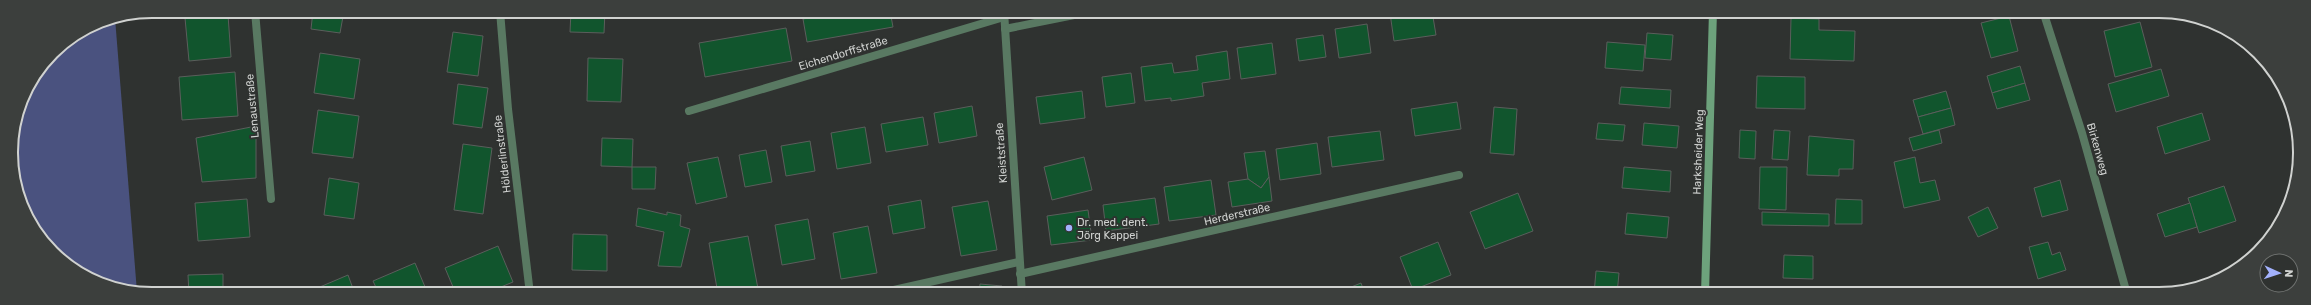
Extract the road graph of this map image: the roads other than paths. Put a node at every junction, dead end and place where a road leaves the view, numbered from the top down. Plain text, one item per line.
1 (256, 18) edge
2 (501, 18) edge
3 (991, 18) edge
4 (1004, 18) edge
5 (1059, 18) edge
6 (1713, 18) edge
7 (2045, 18) edge
8 (1005, 29) junction
9 (689, 111) dead end
10 (1459, 175) dead end
11 (271, 199) dead end
12 (1019, 262) junction
13 (1020, 274) junction
14 (529, 287) edge
15 (907, 287) edge
16 (1021, 287) edge
17 (1706, 287) edge
18 (2125, 287) edge

1 - 11 street, Lenaustraße
2 - 14 street, Hölderlinstraße
3 - 9 street, Eichendorffstraße
4 - 8 street, Kleiststraße
5 - 8 street
6 - 17 main road, Harksheider Weg
7 - 18 street, Birkenweg
8 - 12 street, Kleiststraße
10 - 13 street, Herderstraße
12 - 13 street, Kleiststraße
12 - 15 street
13 - 16 street, Kleiststraße

